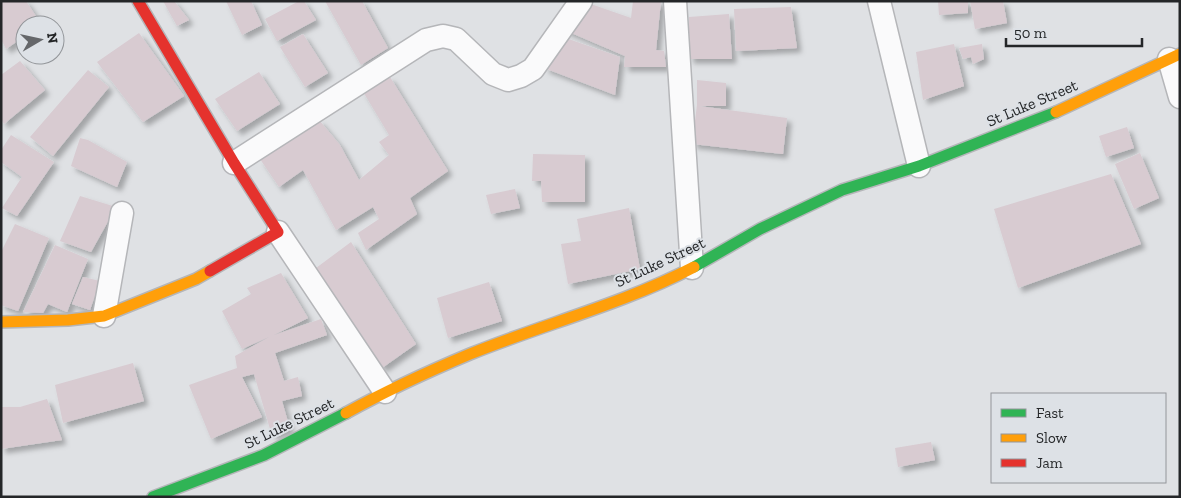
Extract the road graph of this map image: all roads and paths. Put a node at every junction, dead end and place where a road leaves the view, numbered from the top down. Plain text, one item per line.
1 (138, 1) edge
2 (581, 1) edge
3 (675, 1) edge
4 (879, 1) edge
5 (1175, 56) edge
6 (1180, 97) edge
7 (234, 163) junction
8 (919, 166) junction
9 (122, 213) dead end
10 (278, 232) junction
11 (692, 268) junction
12 (104, 316) junction
13 (1, 322) edge
14 (385, 392) junction
15 (153, 497) edge

1 - 7 street
2 - 7 street
3 - 11 street
4 - 8 street
5 - 6 street
5 - 8 street, St Luke Street
7 - 10 street
8 - 11 street, St Luke Street
9 - 12 street
10 - 12 street
10 - 14 street
11 - 14 street, St Luke Street
12 - 13 street
14 - 15 street, St Luke Street

